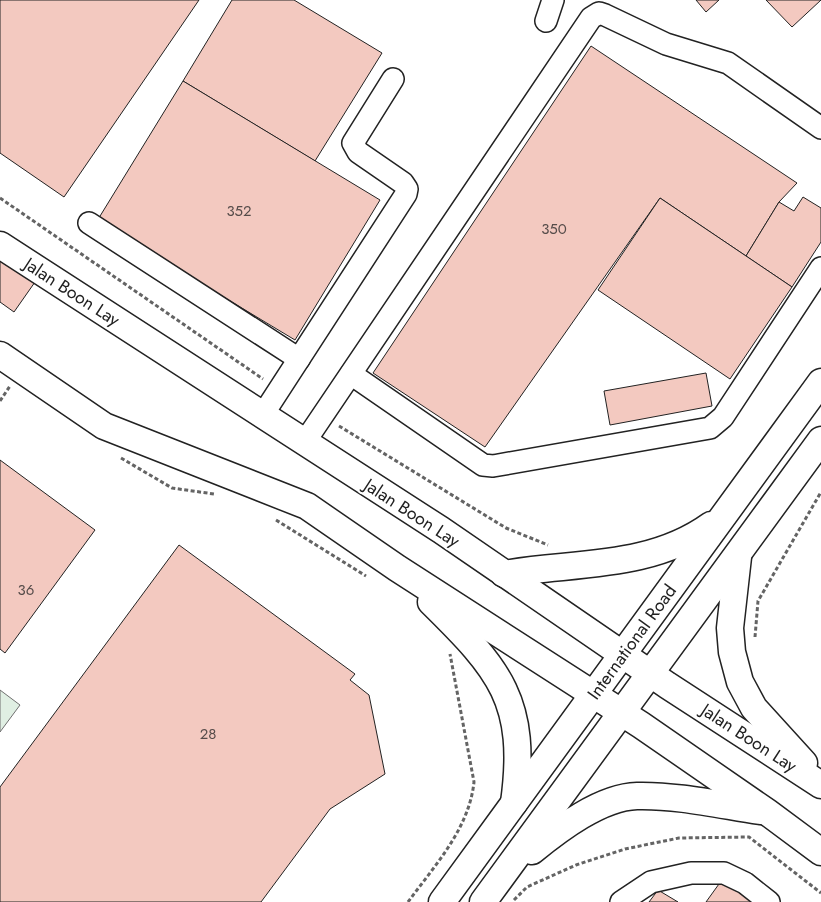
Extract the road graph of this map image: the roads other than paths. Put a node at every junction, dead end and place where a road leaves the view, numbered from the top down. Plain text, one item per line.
1 (553, 0) edge
2 (546, 21) dead end
3 (393, 79) dead end
4 (821, 127) edge
5 (89, 223) dead end
6 (0, 245) edge
7 (821, 268) edge
8 (0, 355) edge
9 (298, 359) junction
10 (351, 374) junction
11 (821, 382) edge
12 (262, 416) junction
13 (821, 440) edge
14 (304, 443) junction
15 (722, 518) junction
16 (738, 557) junction
17 (397, 568) junction
18 (504, 574) junction
19 (623, 654) junction
20 (652, 674) junction
21 (594, 694) junction
22 (622, 713) junction
23 (821, 779) edge
24 (821, 785) edge
25 (514, 804) junction
26 (768, 812) junction
27 (821, 852) edge
28 (505, 874) junction
29 (442, 902) edge
30 (483, 902) edge
31 (620, 902) edge
32 (769, 902) edge

1 - 2 lane
3 - 9 lane
4 - 10 lane
5 - 9 lane
6 - 12 main road, Jalan Boon Lay
7 - 10 lane
8 - 17 main road
9 - 12 lane
10 - 14 lane
11 - 15 main road, International Road
12 - 14 main road, Jalan Boon Lay
13 - 16 main road, International Road
14 - 18 main road, Jalan Boon Lay
15 - 18 main road
15 - 19 main road, International Road
16 - 20 main road, International Road
16 - 23 main road
17 - 21 main road
17 - 25 main road
18 - 19 main road, Jalan Boon Lay
19 - 20 main road, Jalan Boon Lay
19 - 21 main road, International Road
20 - 22 main road, International Road
20 - 24 main road, Jalan Boon Lay
21 - 22 main road
21 - 25 main road, International Road
22 - 26 main road
22 - 28 main road, International Road
25 - 29 main road, International Road
26 - 27 main road
26 - 28 main road
28 - 30 main road, International Road
31 - 32 lane

